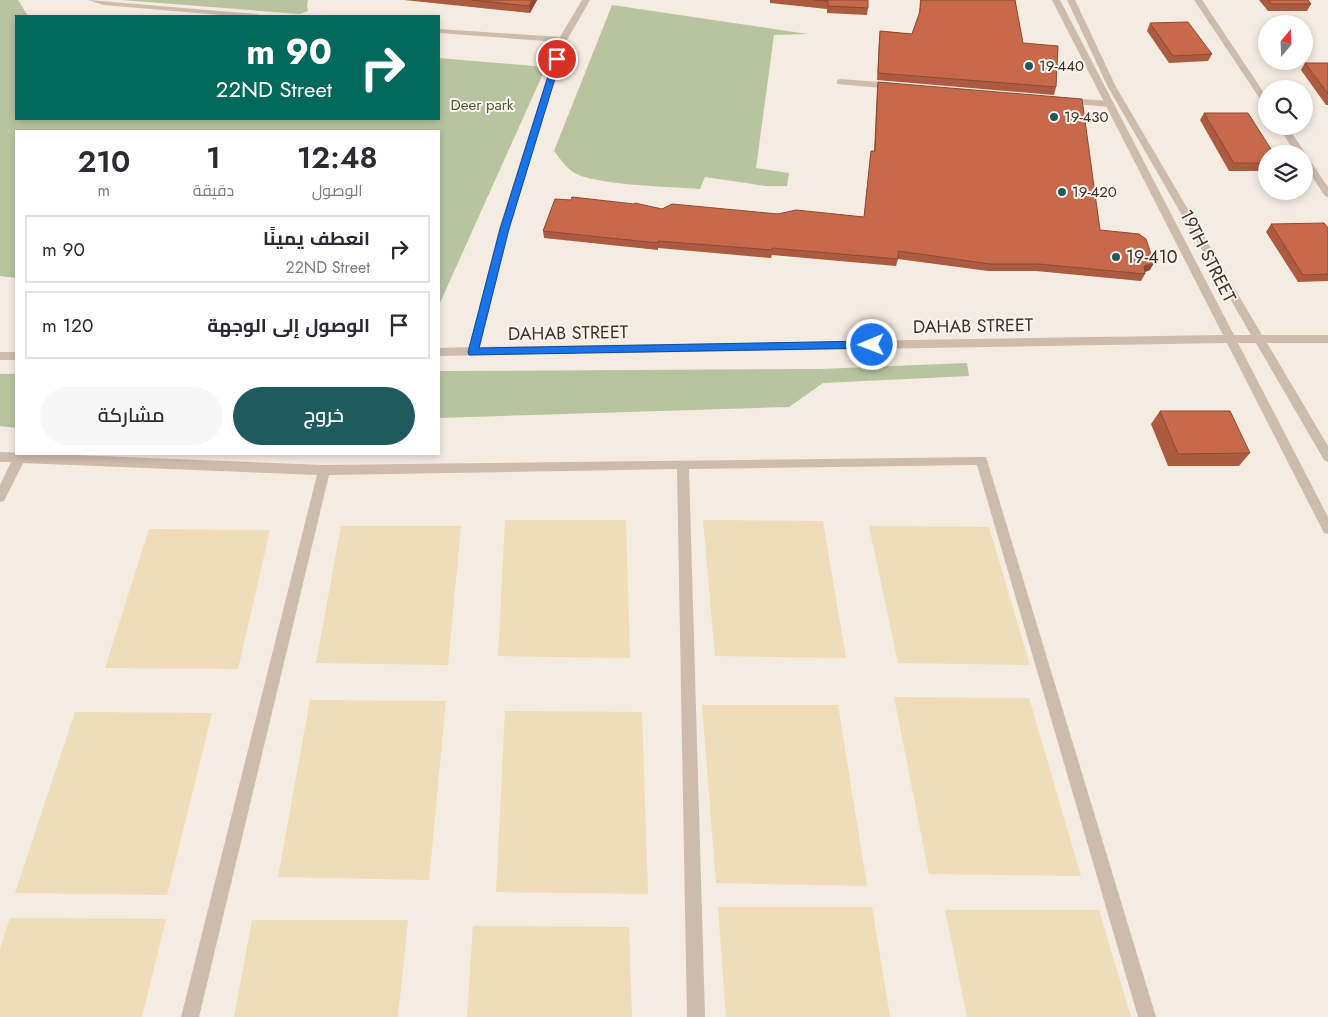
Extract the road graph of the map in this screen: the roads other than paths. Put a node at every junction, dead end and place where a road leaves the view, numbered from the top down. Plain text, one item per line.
1 (92, 0) edge
2 (586, 0) edge
3 (1056, 0) edge
4 (1071, 0) edge
5 (1198, 0) edge
6 (245, 15) edge
7 (440, 31) edge
8 (563, 40) junction
9 (840, 82) dead end
10 (907, 87) edge
11 (1258, 90) edge
12 (1061, 100) edge
13 (1110, 104) junction
14 (1313, 172) edge
15 (1328, 194) edge
16 (1231, 339) junction
17 (1328, 339) edge
18 (1260, 340) junction
19 (440, 352) edge
20 (473, 352) junction
21 (0, 356) edge
22 (15, 356) edge
23 (0, 457) edge
24 (20, 457) junction
25 (1328, 457) edge
26 (683, 465) junction
27 (324, 470) junction
28 (0, 497) edge
29 (1328, 529) edge
30 (190, 1017) edge
31 (696, 1017) edge
32 (1147, 1017) edge

1 - 6 street
2 - 8 street
3 - 13 street, 19TH STREET
4 - 18 street, 19TH STREET
5 - 11 street
7 - 8 street
8 - 20 street
9 - 10 street
12 - 13 street
13 - 16 street, 19TH STREET
14 - 15 street
16 - 18 street, DAHAB STREET
16 - 20 street, DAHAB STREET
16 - 29 street, 19TH STREET
17 - 18 street, DAHAB STREET
18 - 25 street, 19TH STREET
19 - 20 street, DAHAB STREET
21 - 22 street
23 - 24 street
24 - 27 street
24 - 28 street
26 - 27 street
26 - 31 street
26 - 32 street
27 - 30 street

